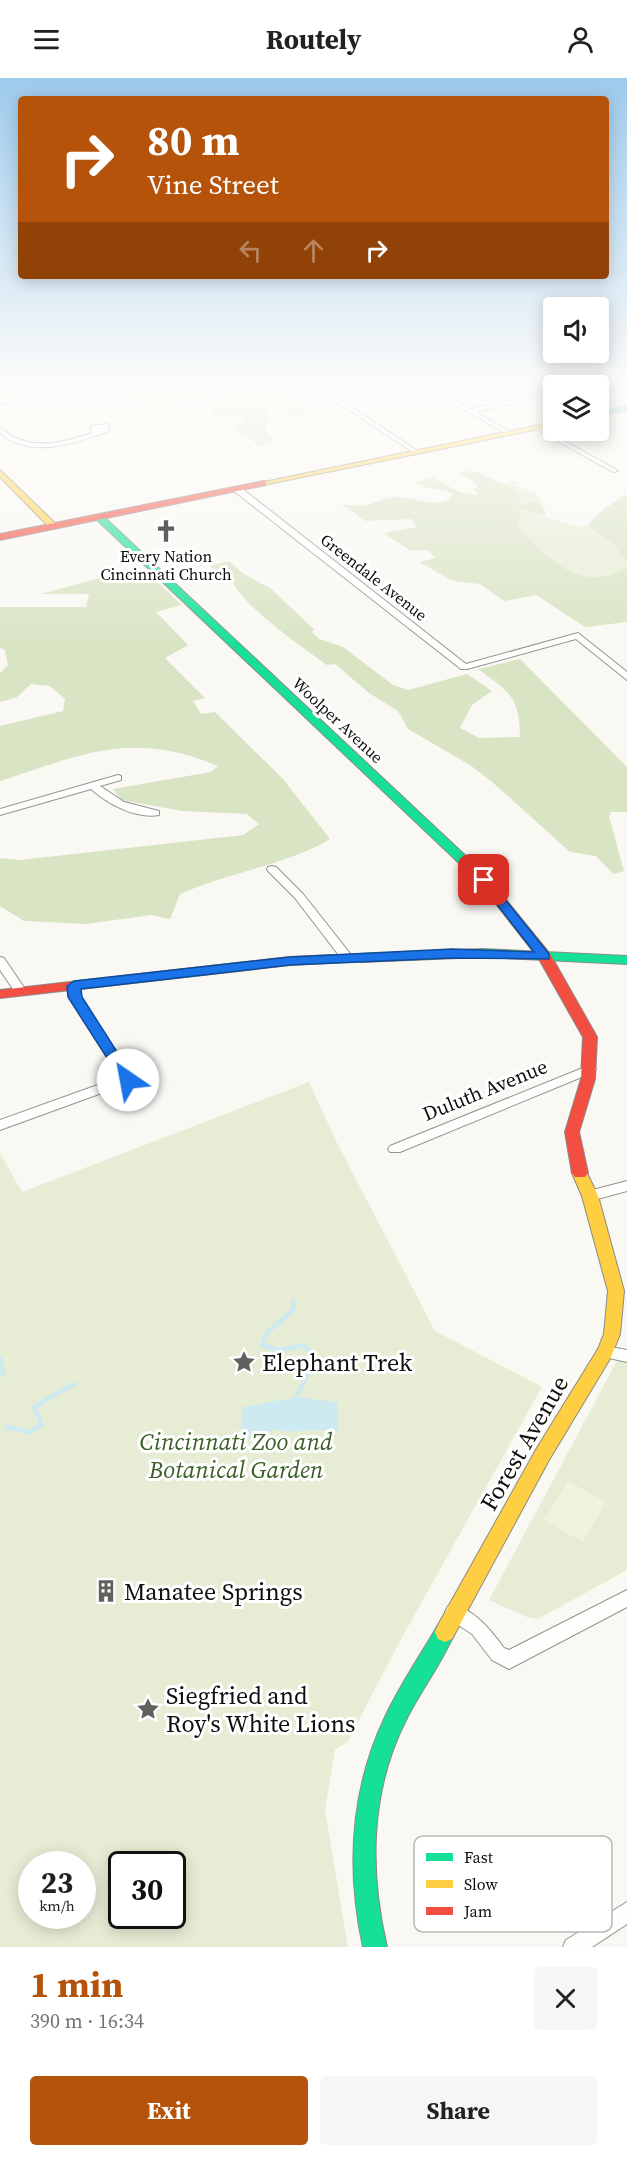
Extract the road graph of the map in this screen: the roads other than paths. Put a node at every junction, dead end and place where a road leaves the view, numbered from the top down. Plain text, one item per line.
1 (1, 473) edge
2 (313, 473) edge
3 (237, 489) junction
4 (99, 517) junction
5 (53, 526) junction
6 (0, 537) edge
7 (627, 677) edge
8 (118, 778) dead end
9 (92, 784) junction
10 (0, 812) edge
11 (155, 813) dead end
12 (272, 869) dead end
13 (545, 957) junction
14 (348, 959) junction
15 (627, 960) edge
16 (0, 961) edge
17 (74, 986) junction
18 (21, 992) junction
19 (0, 994) edge
20 (590, 1069) junction
21 (0, 1125) edge
22 (395, 1149) dead end
23 (627, 1186) edge
24 (590, 1196) junction
25 (604, 1352) junction
26 (627, 1356) edge
27 (627, 1598) edge
28 (454, 1612) junction
29 (627, 1912) edge
30 (612, 1922) edge
31 (596, 1932) edge
32 (375, 1947) edge
33 (573, 1947) edge

1 - 5 street
2 - 3 street
3 - 4 street
3 - 7 street, Greendale Avenue
4 - 5 street
4 - 13 street, Woolper Avenue
5 - 6 street
8 - 9 street
9 - 10 street
9 - 11 street
12 - 14 street
13 - 14 street
13 - 15 street
13 - 20 street, Forest Avenue
14 - 17 street
16 - 18 street
17 - 18 street
17 - 21 street
18 - 19 street
20 - 22 street, Duluth Avenue
20 - 24 street, Forest Avenue
23 - 24 street
24 - 25 street, Forest Avenue
25 - 26 street
25 - 28 street, Forest Avenue
27 - 28 street
28 - 32 street, Forest Avenue
29 - 30 street
31 - 33 street

